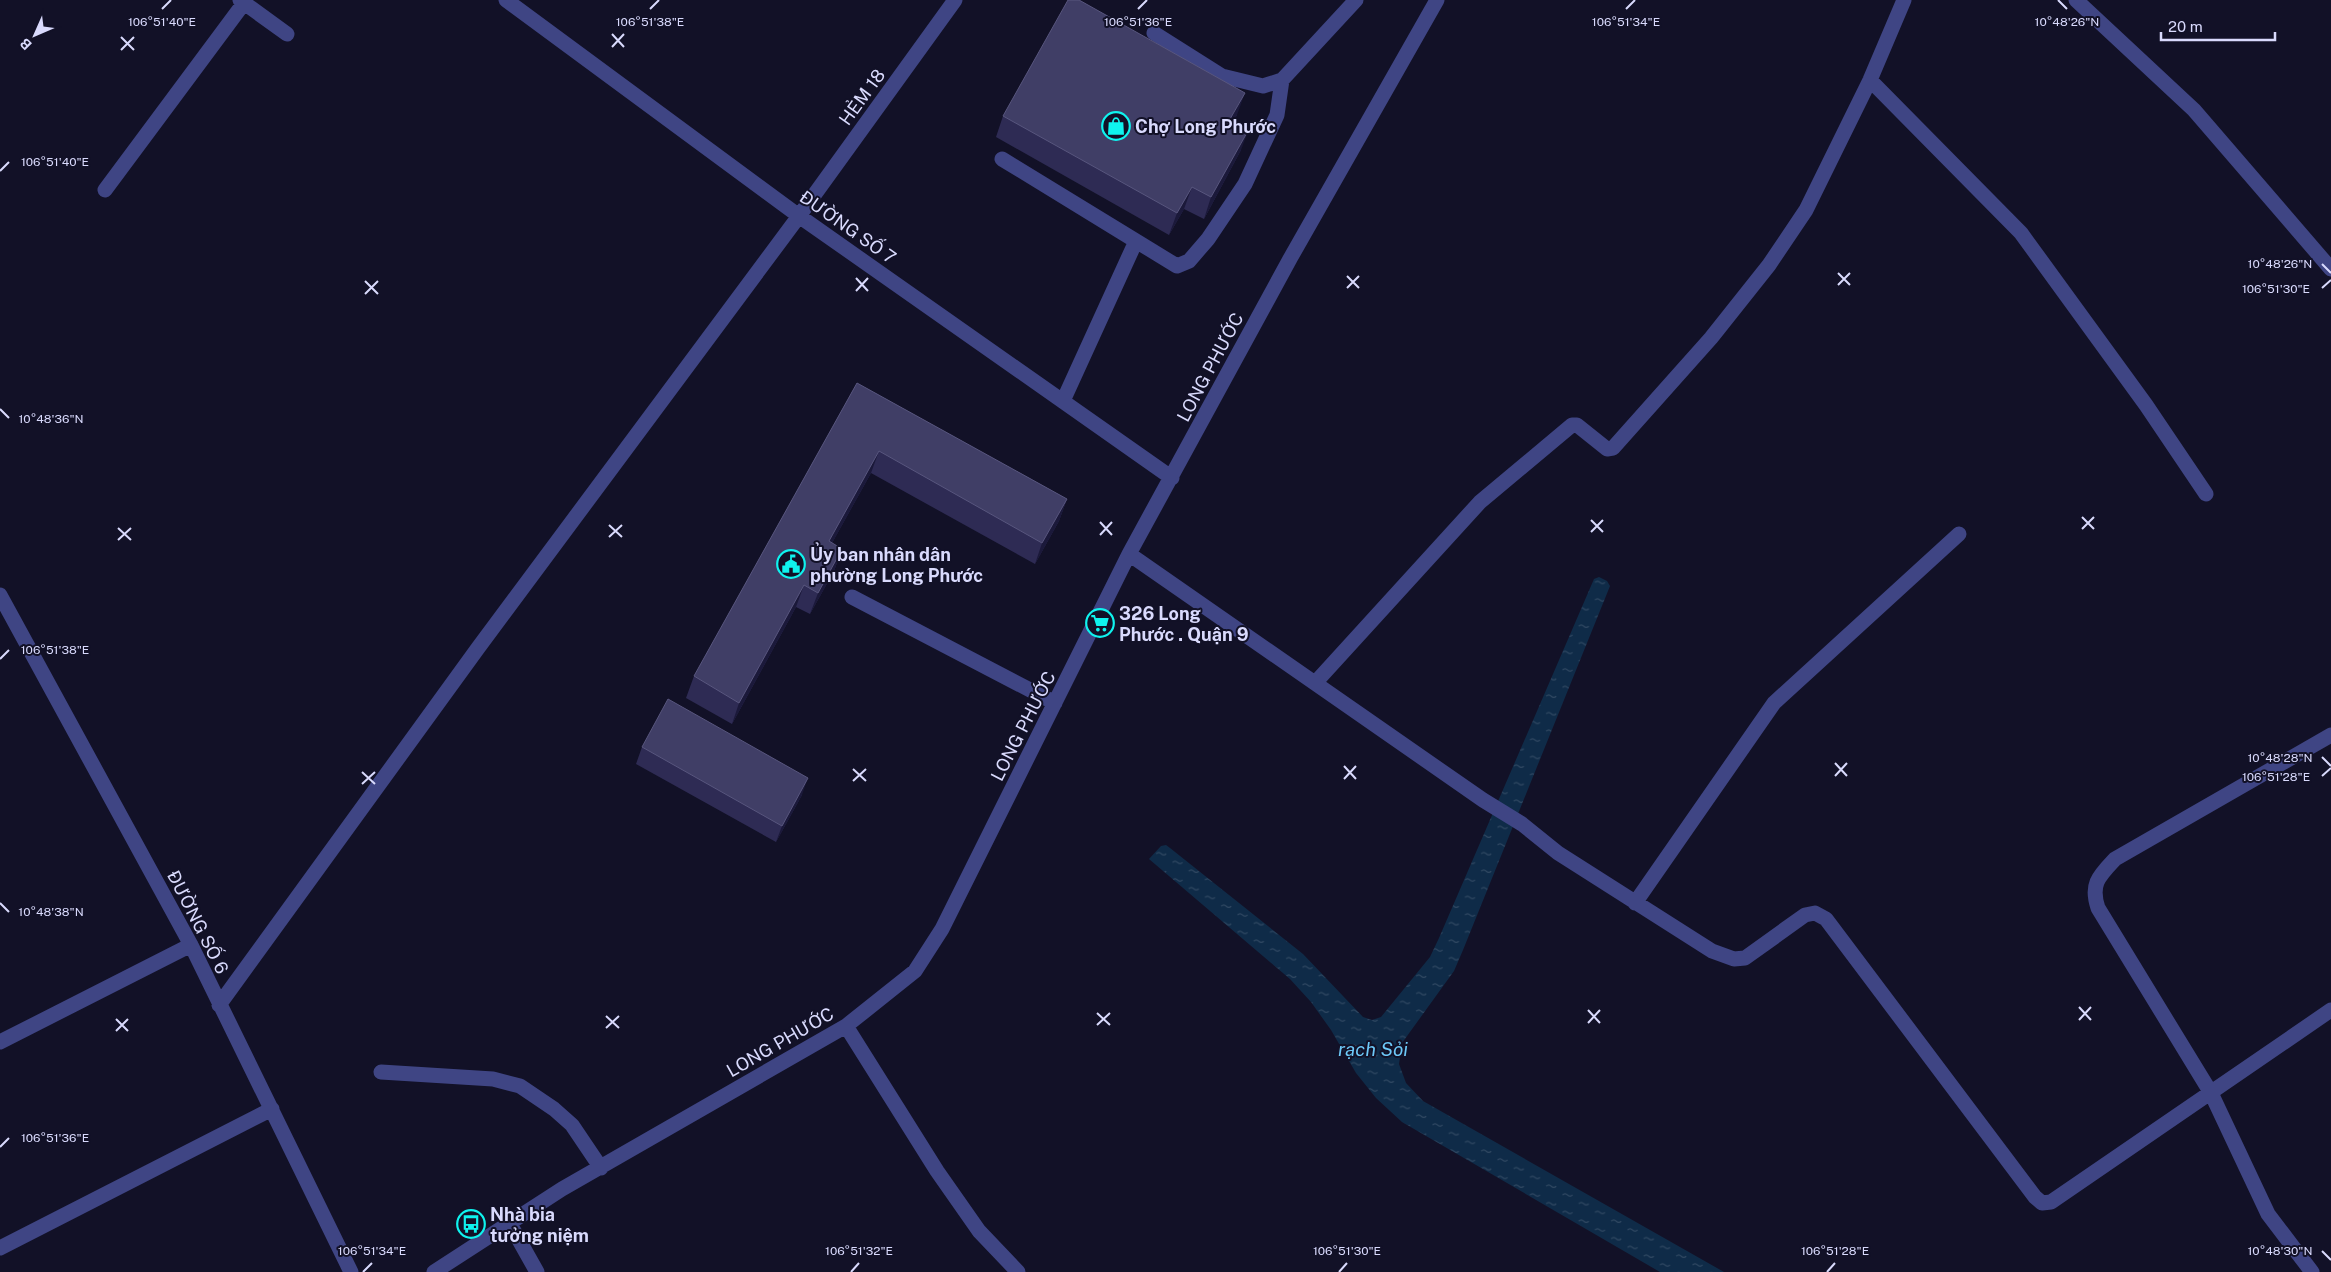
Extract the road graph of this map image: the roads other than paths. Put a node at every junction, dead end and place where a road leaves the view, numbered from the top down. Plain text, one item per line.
1 (506, 0) edge
2 (955, 0) edge
3 (1356, 0) edge
4 (1904, 0) edge
5 (2076, 0) edge
6 (242, 1) edge
7 (1435, 1) edge
8 (1154, 33) dead end
9 (287, 34) dead end
10 (1282, 80) junction
11 (1870, 80) junction
12 (1002, 159) dead end
13 (105, 190) dead end
14 (799, 216) junction
15 (1136, 241) junction
16 (2331, 269) edge
17 (1063, 401) junction
18 (1172, 478) junction
19 (2206, 494) dead end
20 (1959, 534) dead end
21 (1129, 554) junction
22 (0, 595) edge
23 (852, 597) dead end
24 (1315, 683) junction
25 (1055, 703) junction
26 (2331, 735) edge
27 (1635, 903) junction
28 (191, 945) junction
29 (219, 1005) junction
30 (2331, 1010) edge
31 (846, 1026) junction
32 (0, 1042) edge
33 (381, 1072) dead end
34 (2211, 1093) junction
35 (272, 1109) junction
36 (601, 1168) junction
37 (510, 1224) junction
38 (0, 1248) edge
39 (351, 1272) edge
40 (434, 1272) edge
41 (537, 1272) edge
42 (1018, 1272) edge
43 (2312, 1272) edge

1 - 14 street, ĐƯỜNG SỐ 7
2 - 14 street, HẺM 18
3 - 10 street
4 - 11 street
5 - 16 street
6 - 9 street
6 - 13 street
7 - 18 street, LONG PHƯỚC
8 - 10 street
10 - 15 street
11 - 19 street
11 - 24 street
12 - 15 street
14 - 17 street, ĐƯỜNG SỐ 7
14 - 29 street, HẺM 18
15 - 17 street
17 - 18 street, ĐƯỜNG SỐ 7
18 - 21 street, LONG PHƯỚC
20 - 27 street
21 - 24 street
21 - 25 street, LONG PHƯỚC
22 - 28 street, ĐƯỜNG SỐ 6
23 - 25 street
24 - 27 street
25 - 31 street, LONG PHƯỚC
26 - 34 street
27 - 34 street
28 - 29 street, ĐƯỜNG SỐ 6
28 - 32 street
29 - 35 street, ĐƯỜNG SỐ 6
30 - 34 street
31 - 36 street, LONG PHƯỚC
31 - 42 street
33 - 36 street
34 - 43 street
35 - 38 street
35 - 39 street, ĐƯỜNG SỐ 6
36 - 37 street, LONG PHƯỚC
37 - 40 street, LONG PHƯỚC
37 - 41 street

